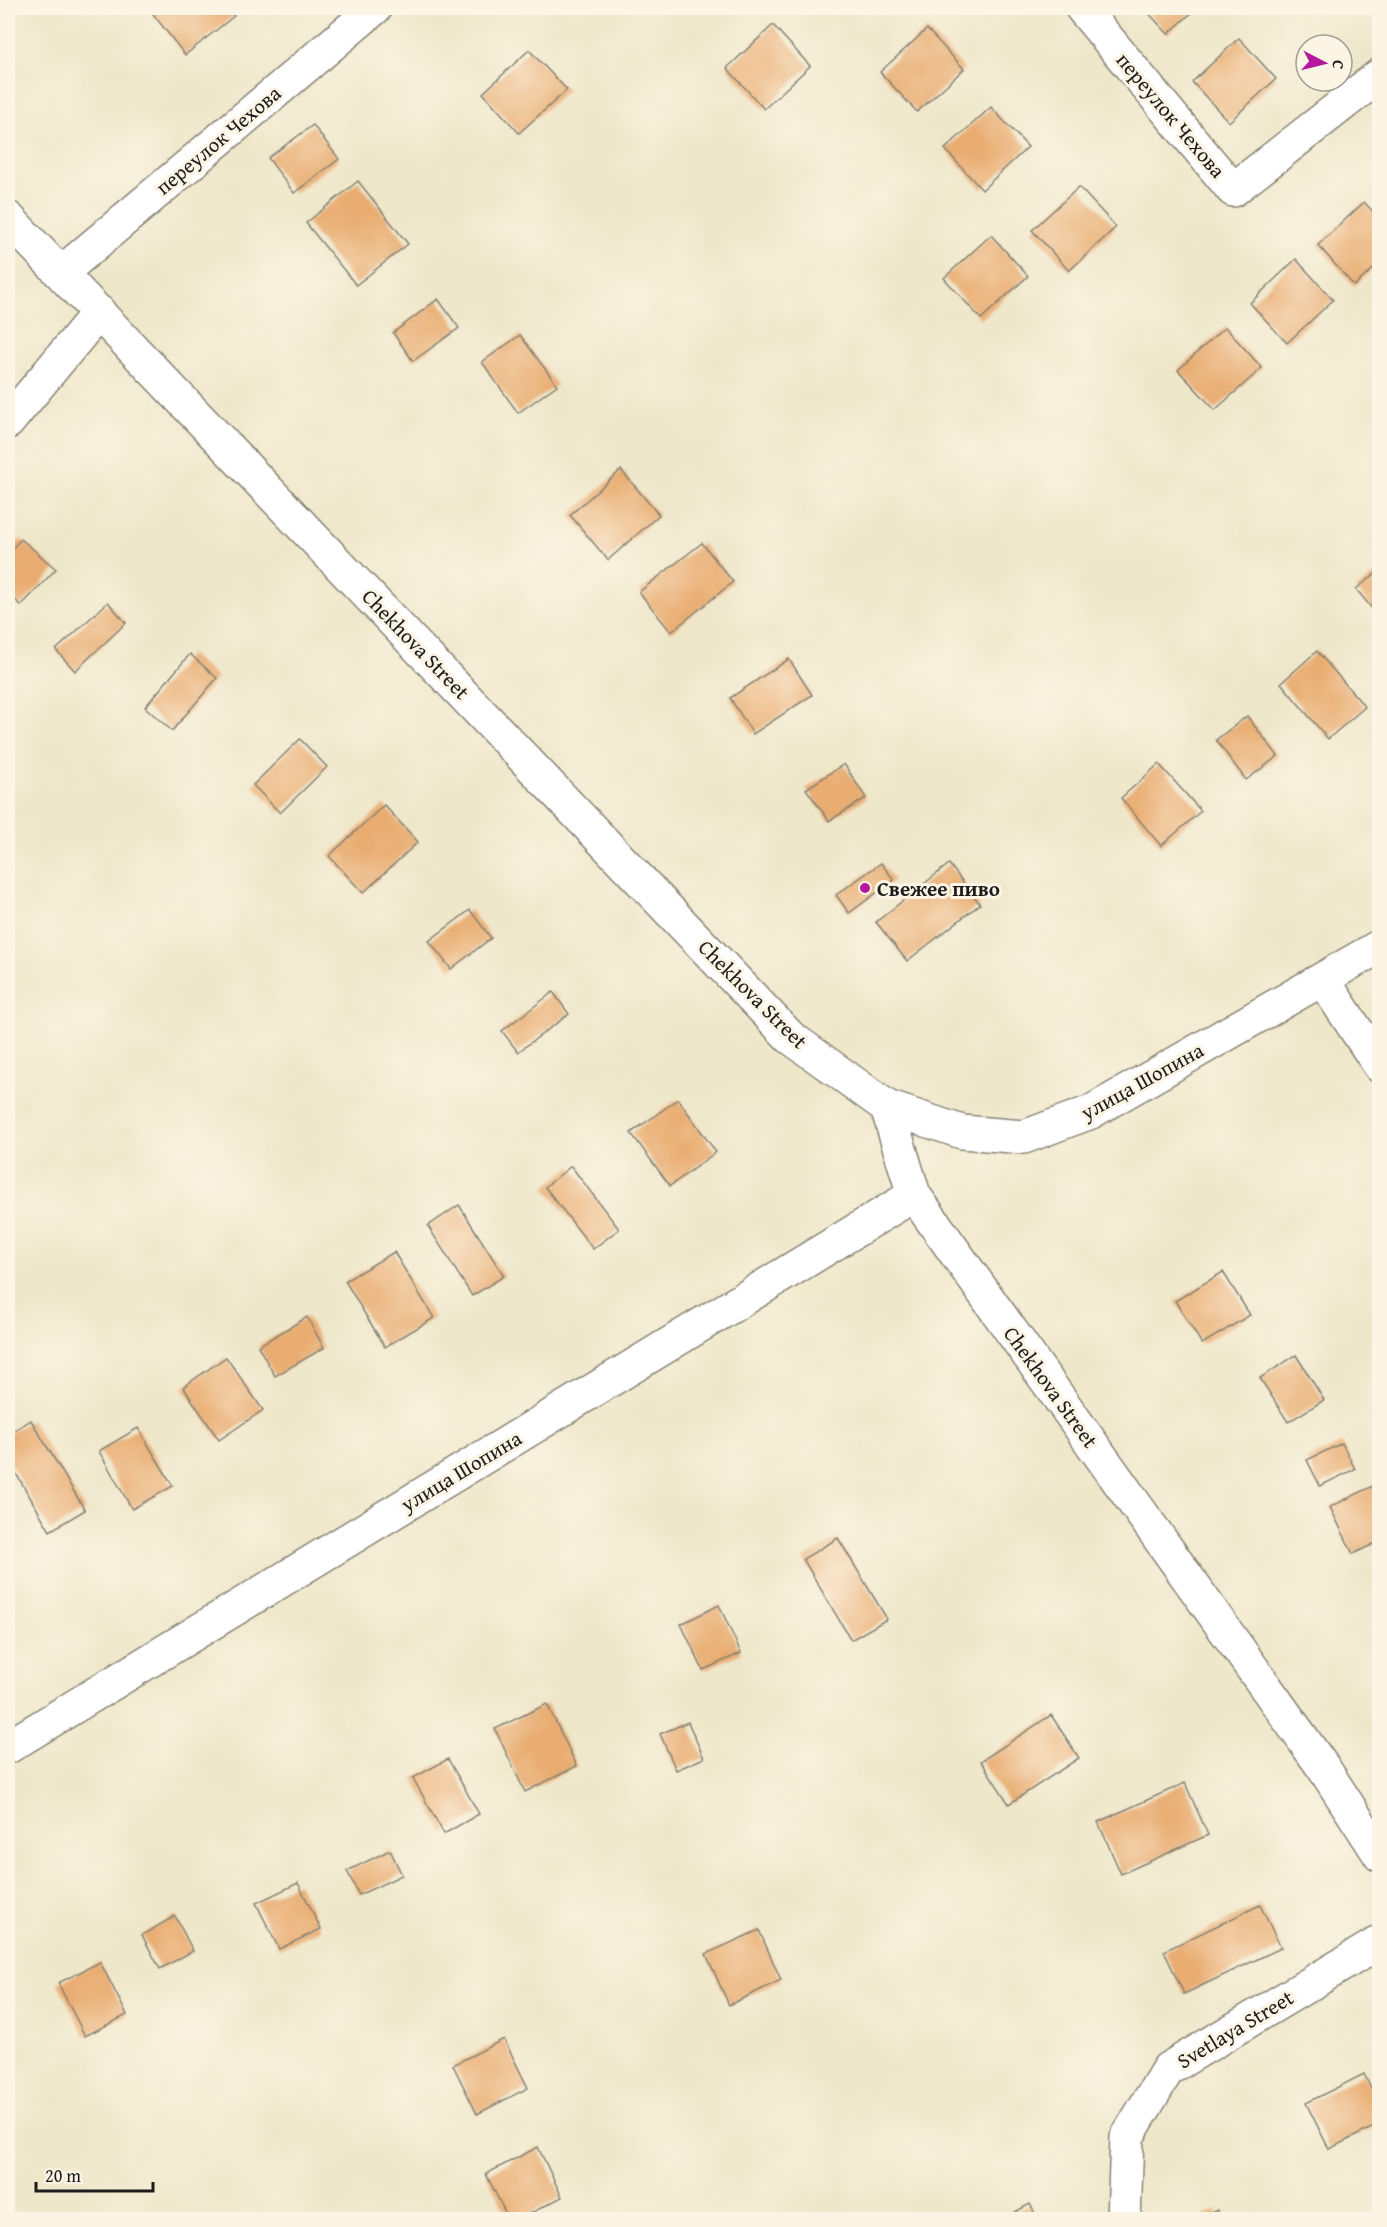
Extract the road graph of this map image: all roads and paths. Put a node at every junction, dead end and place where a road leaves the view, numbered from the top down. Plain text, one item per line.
1 (375, 8) edge
2 (1082, 8) edge
3 (1380, 75) edge
4 (8, 218) edge
5 (61, 273) junction
6 (99, 312) junction
7 (8, 422) edge
8 (1380, 946) edge
9 (1323, 980) junction
10 (1380, 1066) edge
11 (887, 1107) junction
12 (914, 1195) junction
13 (8, 1747) edge
14 (1380, 1855) edge
15 (1380, 1942) edge
16 (1124, 2220) edge

1 - 5 street, переулок Чехова
2 - 3 street, переулок Чехова
4 - 5 street, Chekhova Street
5 - 6 street, Chekhova Street
6 - 7 street
6 - 11 street, Chekhova Street
8 - 9 street, улица Шопина
9 - 10 street
9 - 11 street, улица Шопина
11 - 12 street, Chekhova Street
12 - 13 street, улица Шопина
12 - 14 street, Chekhova Street
15 - 16 street, Svetlaya Street

